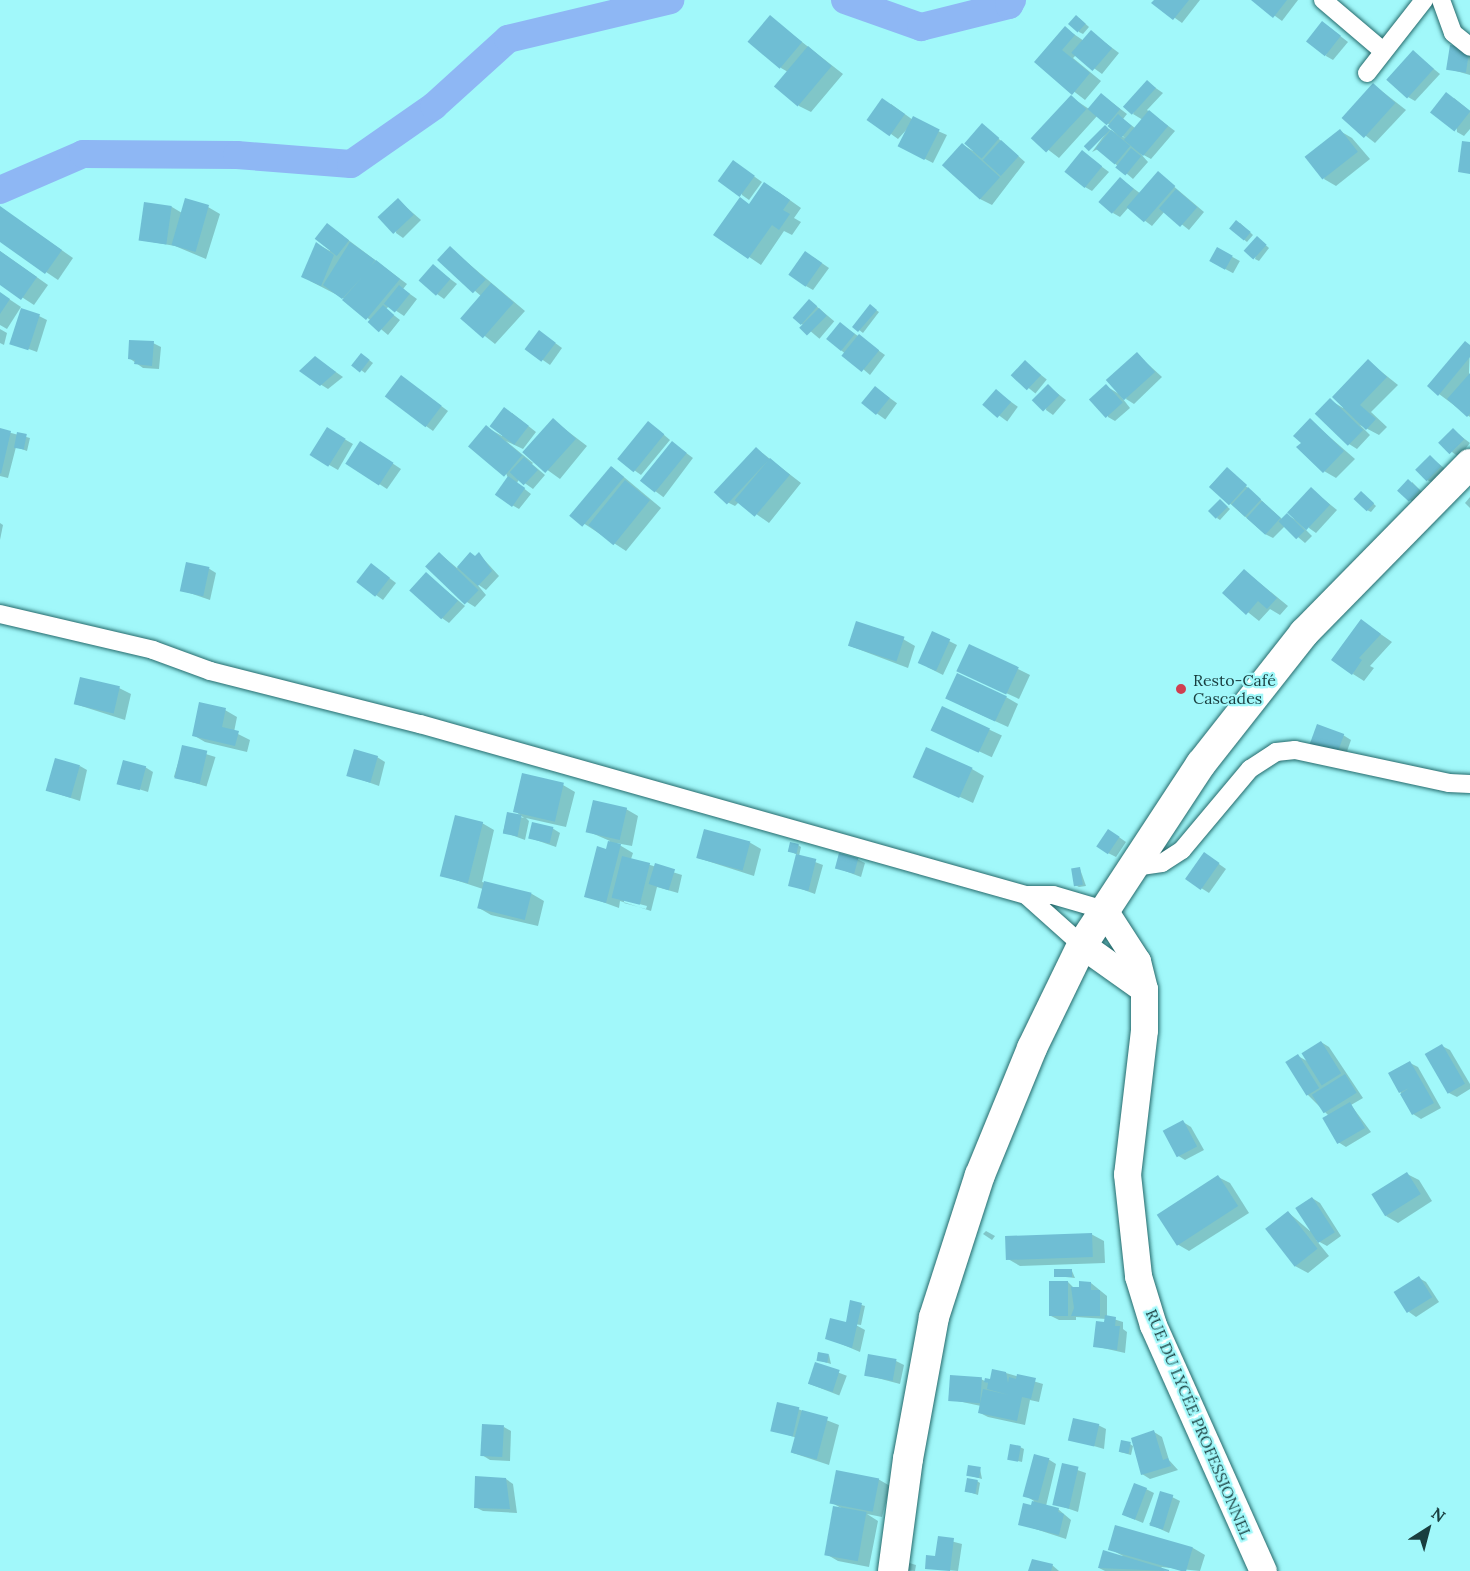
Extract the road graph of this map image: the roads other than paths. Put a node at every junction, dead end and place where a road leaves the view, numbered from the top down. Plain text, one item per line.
1 (1323, 0) edge
2 (1424, 0) edge
3 (1441, 0) edge
4 (1470, 47) edge
5 (1383, 51) junction
6 (1367, 72) dead end
7 (1470, 464) edge
8 (0, 614) edge
9 (1470, 784) edge
10 (1134, 867) junction
11 (1026, 895) junction
12 (1104, 910) junction
13 (1082, 945) junction
14 (1144, 989) junction
15 (893, 1571) edge
16 (1263, 1571) edge

1 - 5 street
2 - 5 street
3 - 4 street
5 - 6 street
7 - 10 main road
8 - 11 street
9 - 10 street
10 - 12 main road
11 - 12 street
11 - 13 street
12 - 13 main road
12 - 14 main road, RUE DU LYCÉE PROFESSIONNEL
13 - 14 main road
13 - 15 main road
14 - 16 main road, RUE DU LYCÉE PROFESSIONNEL

